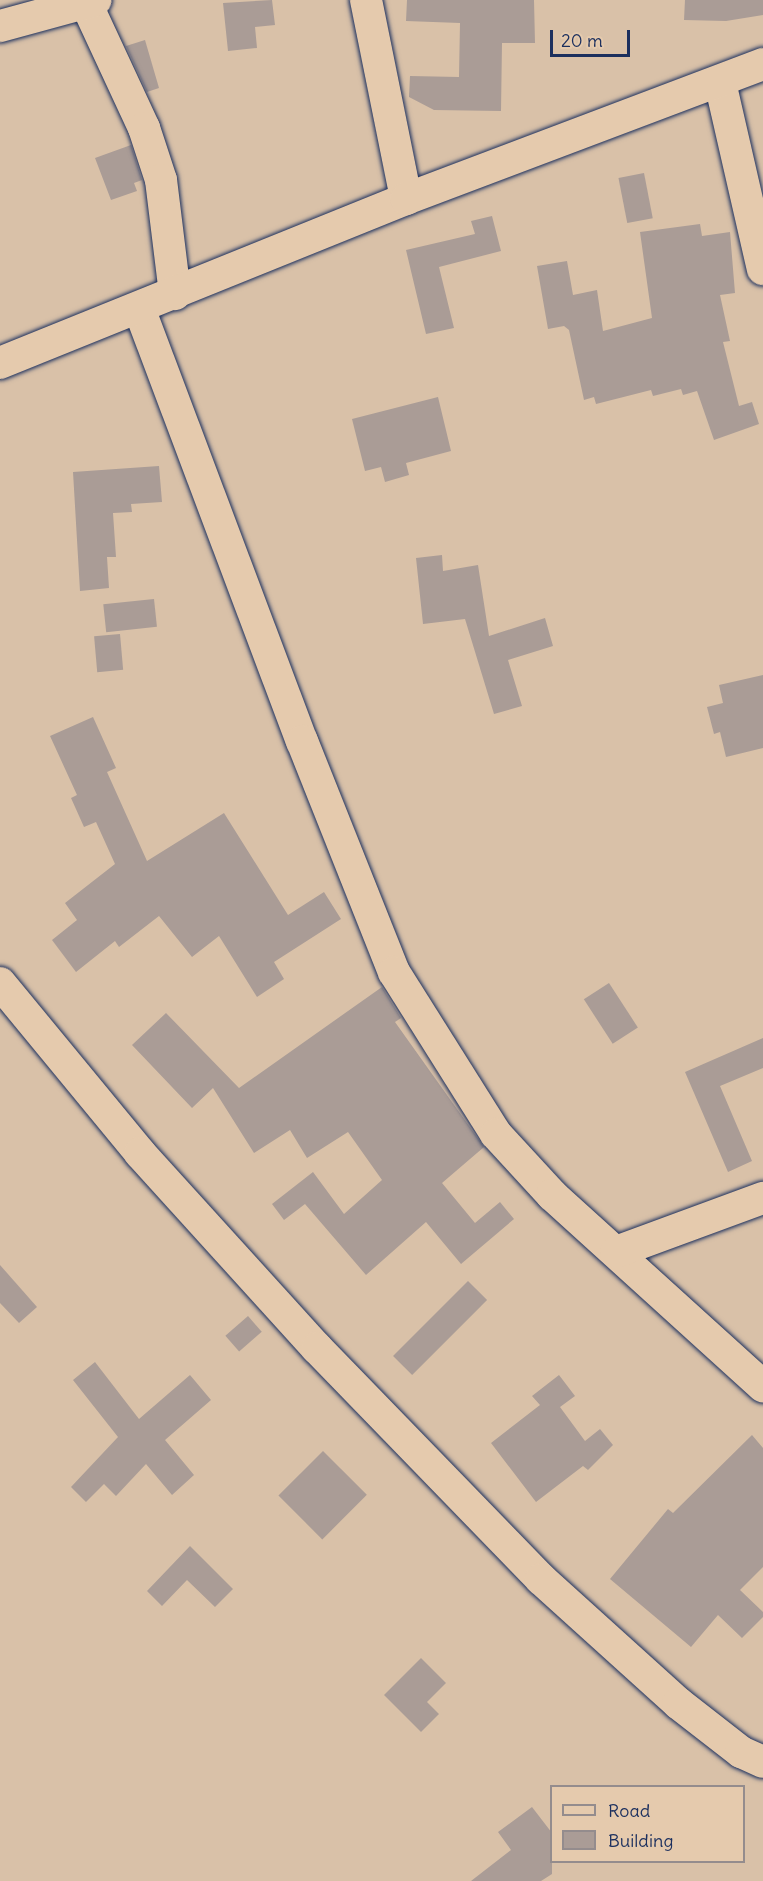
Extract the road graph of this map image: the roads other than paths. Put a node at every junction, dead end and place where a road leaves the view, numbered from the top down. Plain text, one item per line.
1 (366, 0) edge
2 (91, 1) edge
3 (41, 7) edge
4 (0, 26) edge
5 (763, 64) edge
6 (720, 82) junction
7 (406, 199) junction
8 (763, 269) edge
9 (174, 294) junction
10 (139, 308) junction
11 (0, 363) edge
12 (0, 983) edge
13 (763, 1198) edge
14 (616, 1252) junction
15 (763, 1386) edge
16 (763, 1762) edge

1 - 7 street
2 - 3 street
2 - 9 street
3 - 4 street
5 - 6 street
6 - 7 street
6 - 8 street
7 - 9 street
9 - 10 street
10 - 11 street
10 - 14 street
12 - 16 street
13 - 14 street
14 - 15 street

